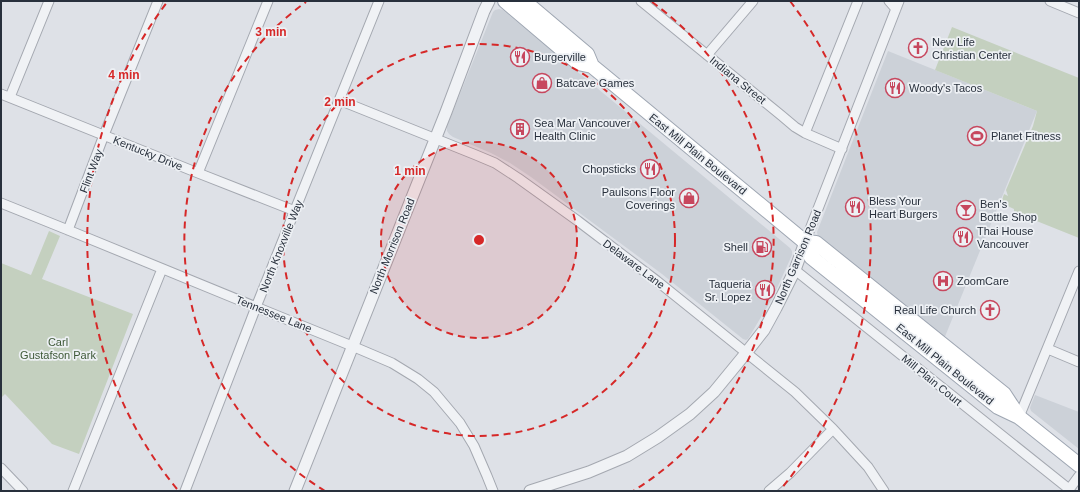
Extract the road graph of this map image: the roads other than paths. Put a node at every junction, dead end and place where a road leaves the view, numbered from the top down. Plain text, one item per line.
1 (49, 1) edge
2 (158, 1) edge
3 (268, 1) edge
4 (378, 1) edge
5 (489, 1) edge
6 (505, 1) edge
7 (524, 1) edge
8 (641, 1) edge
9 (753, 1) edge
10 (858, 1) edge
11 (888, 1) edge
12 (1050, 1) edge
13 (898, 5) edge
14 (1079, 13) edge
15 (707, 55) junction
16 (592, 66) junction
17 (1, 94) edge
18 (10, 97) junction
19 (339, 100) junction
20 (804, 133) junction
21 (104, 135) junction
22 (435, 138) junction
23 (842, 149) junction
24 (198, 173) junction
25 (1, 203) edge
26 (295, 211) junction
27 (68, 230) junction
28 (805, 242) junction
29 (162, 269) junction
30 (795, 270) junction
31 (1079, 271) edge
32 (256, 307) junction
33 (352, 346) junction
34 (1048, 349) junction
35 (746, 353) junction
36 (1079, 362) edge
37 (1019, 417) junction
38 (833, 429) junction
39 (1079, 465) edge
40 (1, 468) edge
41 (1079, 476) edge
42 (298, 488) edge
43 (1069, 490) edge
44 (23, 491) edge
45 (73, 491) edge
46 (184, 491) edge
47 (492, 491) edge
48 (530, 491) edge
49 (770, 491) edge
50 (884, 491) edge

1 - 18 street
2 - 21 street, Flint Way
3 - 24 street
4 - 19 street, North Knoxville Way
5 - 22 street, North Morrison Road
6 - 16 main road, East Mill Plain Boulevard
7 - 16 main road, East Mill Plain Boulevard
8 - 15 street, Indiana Street
9 - 15 street
10 - 20 street
11 - 13 street
12 - 14 street
13 - 23 street, North Garrison Road
15 - 20 street, Indiana Street
16 - 28 main road, East Mill Plain Boulevard
17 - 18 street, Kentucky Drive
18 - 21 street, Kentucky Drive
19 - 22 street, Delaware Lane
19 - 26 street, North Knoxville Way
20 - 23 street, Indiana Street
21 - 24 street, Kentucky Drive
21 - 27 street, Flint Way
22 - 33 street, North Morrison Road
22 - 35 street, Delaware Lane
23 - 28 street, North Garrison Road
24 - 26 street, Kentucky Drive
25 - 27 street, Tennessee Lane
26 - 32 street, North Knoxville Way
27 - 29 street, Tennessee Lane
28 - 30 street, North Garrison Road
28 - 37 main road, East Mill Plain Boulevard
29 - 32 street, Tennessee Lane
29 - 45 street
30 - 35 street, North Garrison Road
30 - 43 street, Mill Plain Court
31 - 34 street
32 - 33 street, Tennessee Lane
32 - 46 street, North Knoxville Way
33 - 42 street, North Morrison Road
33 - 47 street, Tennessee Lane
34 - 36 street
34 - 37 street
35 - 38 street, Delaware Lane
35 - 48 street, North Garrison Road
37 - 39 main road, East Mill Plain Boulevard
38 - 49 street
38 - 50 street, Delaware Lane
40 - 44 street
41 - 43 street

